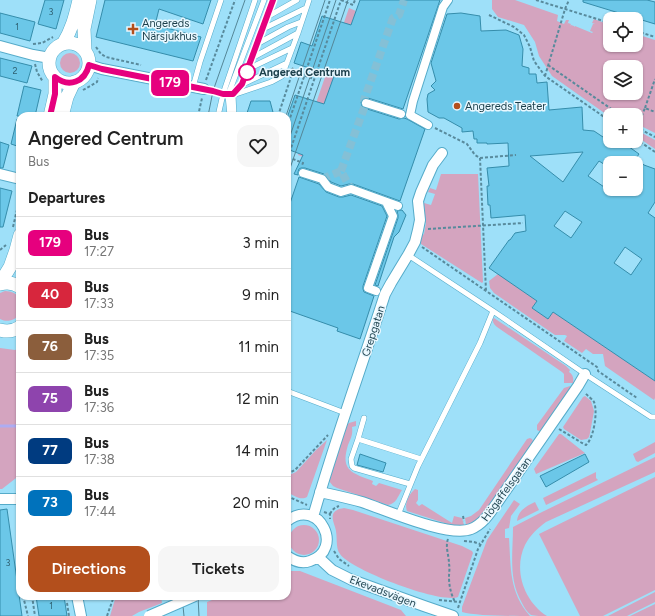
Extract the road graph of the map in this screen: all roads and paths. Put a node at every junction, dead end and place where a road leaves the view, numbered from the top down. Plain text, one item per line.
1 (79, 0) edge
2 (90, 0) edge
3 (221, 0) edge
4 (235, 0) edge
5 (255, 0) edge
6 (264, 0) edge
7 (273, 0) edge
8 (297, 0) edge
9 (309, 0) edge
10 (330, 0) edge
11 (340, 0) edge
12 (355, 0) edge
13 (448, 0) edge
14 (536, 0) edge
15 (569, 0) edge
16 (306, 8) junction
17 (565, 9) junction
18 (489, 15) dead end
19 (267, 17) junction
20 (603, 21) edge
21 (302, 22) junction
22 (263, 29) junction
23 (298, 33) junction
24 (643, 33) edge
25 (655, 37) edge
26 (59, 40) junction
27 (29, 44) dead end
28 (257, 44) junction
29 (0, 46) edge
30 (292, 48) junction
31 (85, 51) junction
32 (106, 57) dead end
33 (50, 58) junction
34 (252, 58) junction
35 (35, 64) dead end
36 (287, 64) junction
37 (548, 65) junction
38 (95, 67) junction
39 (248, 69) junction
40 (304, 76) junction
41 (545, 76) junction
42 (655, 79) edge
43 (314, 80) junction
44 (50, 81) junction
45 (242, 84) junction
46 (78, 87) junction
47 (193, 87) junction
48 (204, 89) junction
49 (228, 95) junction
50 (366, 103) dead end
51 (610, 108) edge
52 (645, 108) junction
53 (51, 112) edge
54 (63, 112) edge
55 (198, 112) edge
56 (220, 112) edge
57 (230, 112) edge
58 (233, 112) edge
59 (643, 112) edge
60 (655, 112) edge
61 (401, 114) dead end
62 (291, 115) edge
63 (603, 116) edge
64 (428, 125) joint
65 (643, 131) edge
66 (655, 137) edge
67 (643, 144) edge
68 (291, 146) edge
69 (655, 152) edge
70 (442, 153) dead end
71 (516, 156) dead end
72 (480, 158) junction
73 (291, 159) edge
74 (300, 162) dead end
75 (303, 173) dead end
76 (0, 174) edge
77 (16, 178) edge
78 (386, 202) junction
79 (398, 206) dead end
80 (523, 223) dead end
81 (483, 226) junction
82 (418, 230) junction
83 (16, 231) edge
84 (415, 242) junction
85 (408, 255) junction
86 (0, 283) edge
87 (16, 285) edge
88 (376, 291) dead end
89 (486, 291) junction
90 (493, 311) junction
91 (16, 329) edge
92 (0, 330) edge
93 (589, 376) junction
94 (291, 392) edge
95 (584, 392) dead end
96 (643, 402) dead end
97 (346, 413) junction
98 (655, 417) edge
99 (364, 418) dead end
100 (559, 429) dead end
101 (328, 434) dead end
102 (358, 439) junction
103 (421, 459) junction
104 (291, 472) edge
105 (410, 484) junction
106 (320, 492) junction
107 (0, 499) edge
108 (16, 499) edge
109 (291, 499) edge
110 (314, 513) junction
111 (398, 515) junction
112 (291, 518) edge
113 (331, 523) dead end
114 (448, 539) dead end
115 (334, 546) dead end
116 (478, 549) dead end
117 (318, 557) junction
118 (291, 559) edge
119 (352, 568) dead end
120 (435, 599) dead end
121 (24, 600) edge
122 (33, 600) edge
123 (79, 600) edge
124 (113, 600) edge
125 (186, 600) edge
126 (455, 602) junction
127 (67, 603) dead end
128 (423, 611) edge
129 (28, 616) edge
130 (35, 616) edge
131 (69, 616) edge
132 (81, 616) edge
133 (107, 616) edge
134 (148, 616) edge
135 (453, 616) edge

1 - 26 street
2 - 31 street
3 - 47 lane
4 - 48 path
5 - 49 lane
6 - 49 lane
7 - 19 lane
8 - 19 lane
9 - 16 lane
10 - 40 path
11 - 12 path
11 - 43 path
13 - 64 street
14 - 17 path
15 - 17 path
16 - 21 lane
16 - 22 lane
17 - 20 path
17 - 37 path
18 - 41 path
19 - 22 lane
21 - 23 lane
21 - 28 lane
22 - 28 lane
23 - 30 lane
23 - 34 lane
24 - 25 path
26 - 27 path
26 - 31 street
26 - 33 street
28 - 34 lane
29 - 33 street
30 - 36 lane
30 - 39 lane
31 - 38 street
32 - 38 path
33 - 44 street
34 - 39 lane
35 - 44 path
36 - 40 path
36 - 45 lane
36 - 49 lane
37 - 41 path
37 - 51 path
38 - 46 street
38 - 46 path
38 - 47 street
39 - 45 lane
40 - 43 path
40 - 62 path
41 - 63 path
42 - 52 path
43 - 68 path
44 - 46 street
44 - 53 street
45 - 49 lane
46 - 54 street
47 - 48 street
48 - 49 lane
48 - 55 path
49 - 56 lane
49 - 57 lane
49 - 58 lane
50 - 61 street
52 - 59 path
52 - 60 path
64 - 72 path
65 - 66 path
67 - 69 path
70 - 82 street, Grepgatan
71 - 72 path
72 - 81 path
73 - 74 path
75 - 78 street
76 - 77 street
78 - 79 street
78 - 88 street
80 - 81 path
81 - 82 path
81 - 89 path
82 - 84 street, Grepgatan
83 - 86 street
84 - 85 street, Grepgatan
84 - 89 path
85 - 90 lane
85 - 97 street, Grepgatan
86 - 87 street
89 - 96 path
90 - 93 lane
90 - 103 lane
91 - 92 street
93 - 98 lane
93 - 111 street, Högaffelsgatan
94 - 97 lane
95 - 100 path
97 - 106 street, Grepgatan
99 - 102 lane
101 - 104 path
102 - 103 lane
102 - 105 lane
103 - 105 lane
105 - 111 lane
106 - 110 street, Grepgatan
106 - 111 street, Högaffelsgatan
107 - 108 street
109 - 110 path
110 - 112 street
110 - 113 path
110 - 117 street
114 - 126 path
115 - 119 path
116 - 126 path
117 - 118 street
117 - 128 street, Ekevadsvägen
120 - 126 path
121 - 129 path
122 - 130 path
123 - 132 street
124 - 133 path
125 - 134 street, bridge
127 - 131 path
128 - 135 street, Ekevadsvägen

